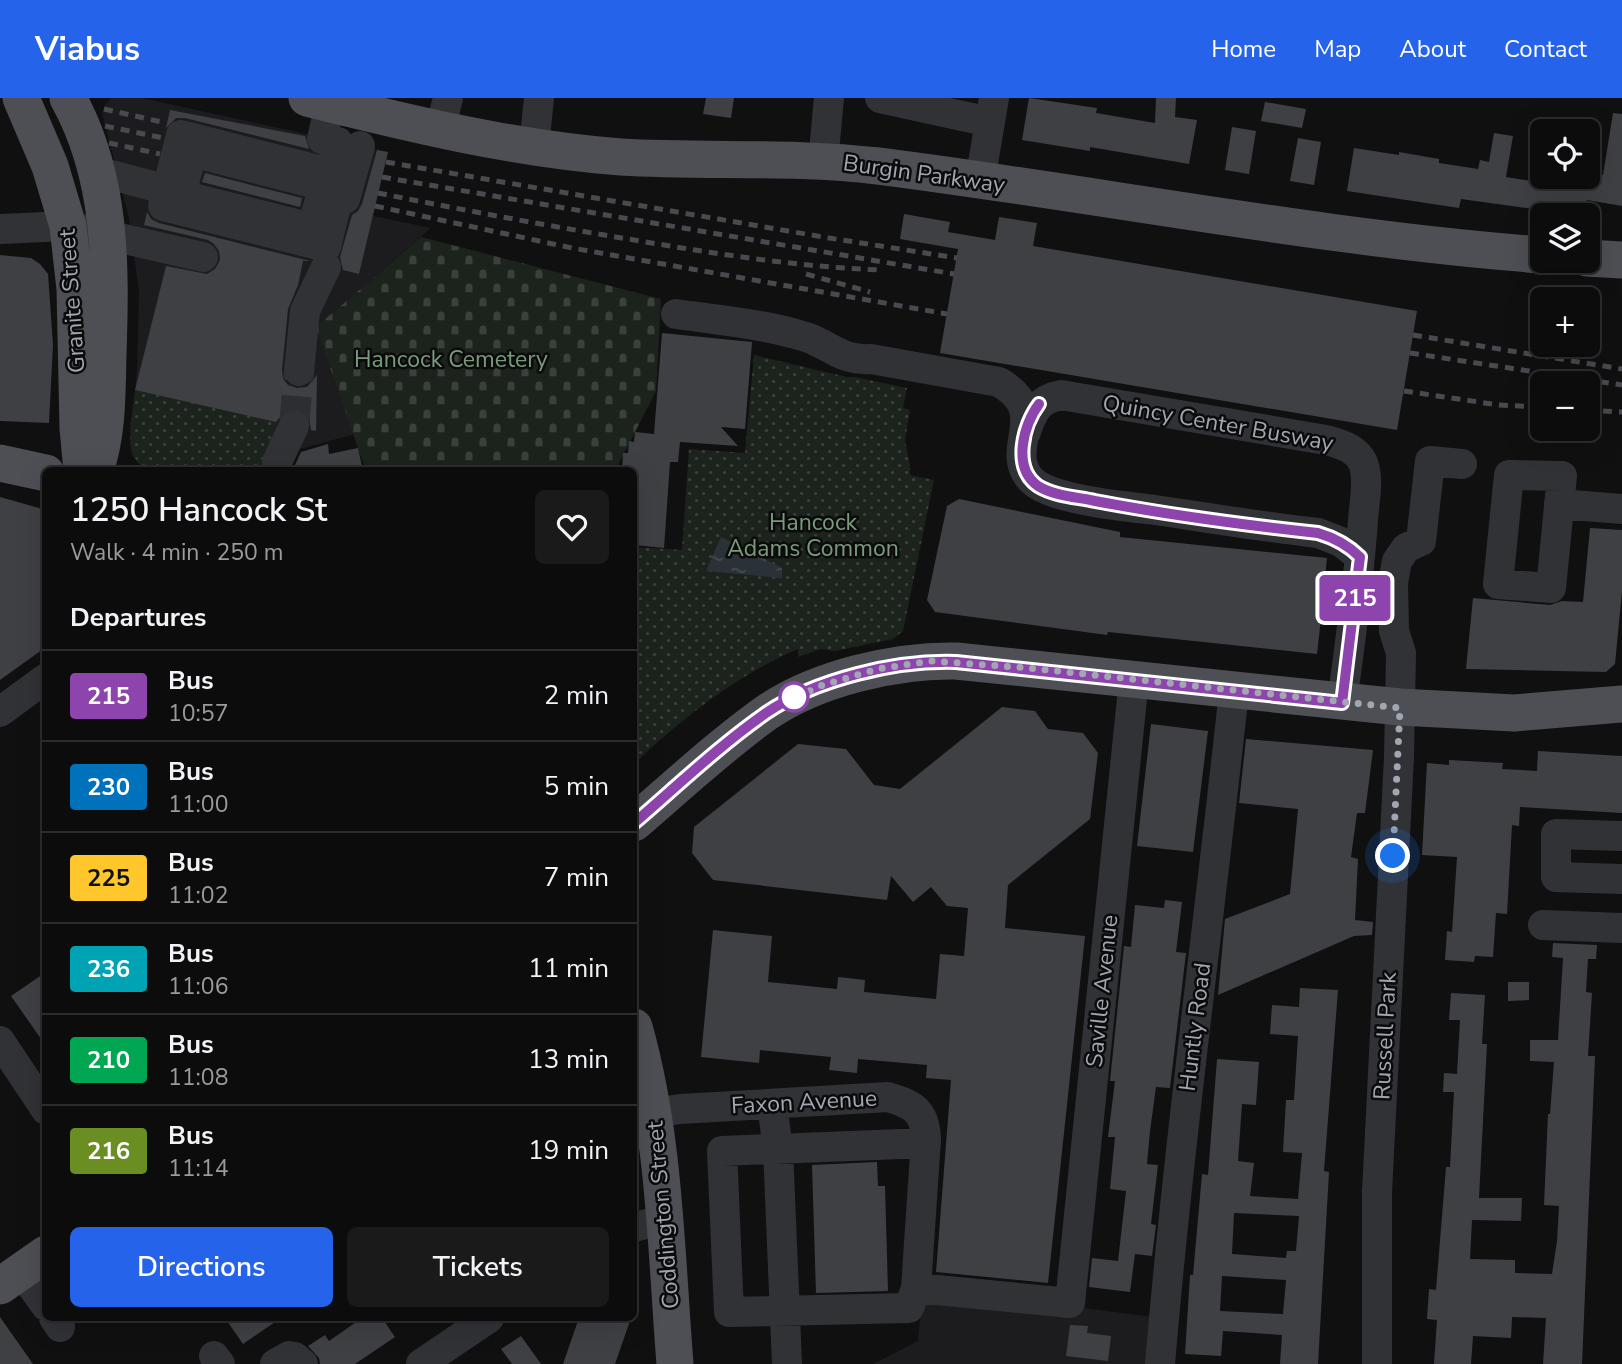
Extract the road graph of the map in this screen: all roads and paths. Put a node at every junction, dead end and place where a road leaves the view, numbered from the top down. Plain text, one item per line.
1 (21, 98) edge
2 (539, 98) edge
3 (829, 98) edge
4 (880, 98) edge
5 (79, 108) edge
6 (992, 110) edge
7 (444, 114) edge
8 (339, 121) edge
9 (534, 147) junction
10 (822, 162) junction
11 (96, 171) junction
12 (319, 179) junction
13 (980, 181) junction
14 (68, 226) junction
15 (0, 229) edge
16 (336, 232) junction
17 (108, 236) junction
18 (1530, 254) edge
19 (203, 257) dead end
20 (1600, 259) edge
21 (1622, 261) edge
22 (676, 314) dead end
23 (299, 371) tunnel mouth
24 (294, 426) tunnel mouth
25 (1026, 432) junction
26 (0, 463) edge
27 (1462, 464) dead end
28 (82, 467) edge
29 (96, 467) edge
30 (278, 467) edge
31 (42, 472) edge
32 (1559, 504) dead end
33 (1622, 509) edge
34 (1360, 557) junction
35 (1134, 680) junction
36 (42, 681) edge
37 (1234, 691) junction
38 (1342, 703) junction
39 (1622, 704) edge
40 (1400, 708) junction
41 (0, 712) edge
42 (637, 821) edge
43 (1622, 836) edge
44 (1622, 879) edge
45 (1543, 925) dead end
46 (1622, 928) edge
47 (637, 1040) edge
48 (0, 1041) edge
49 (42, 1104) edge
50 (772, 1104) junction
51 (654, 1113) junction
52 (926, 1143) junction
53 (778, 1149) junction
54 (648, 1223) edge
55 (22, 1270) edge
56 (912, 1298) junction
57 (42, 1300) edge
58 (784, 1311) junction
59 (485, 1321) edge
60 (434, 1360) edge
61 (275, 1364) edge
62 (303, 1364) edge
63 (676, 1364) edge
64 (787, 1364) edge
65 (1160, 1364) edge
66 (1377, 1364) edge

1 - 14 main road, Granite Street
2 - 9 street
3 - 10 street
4 - 6 street
5 - 11 main road, Granite Street
6 - 13 street
7 - 8 main road, Burgin Parkway
7 - 9 main road, Burgin Parkway
8 - 12 street, bridge
8 - 16 street, bridge
9 - 10 main road, Burgin Parkway
10 - 13 main road, Burgin Parkway
11 - 16 street, bridge
11 - 17 main road, Granite Street
12 - 12 street, bridge
13 - 18 main road, Burgin Parkway
14 - 15 street
14 - 17 street
14 - 28 main road, Granite Street
16 - 23 street
17 - 19 street
17 - 29 main road, Granite Street
20 - 21 main road
22 - 25 street
24 - 30 street
25 - 34 street
25 - 34 street, Quincy Center Busway
26 - 31 main road
27 - 40 street, Russell Park
32 - 33 street
34 - 38 street, Quincy Center Busway
35 - 37 main road
35 - 42 main road
35 - 56 street, Saville Avenue
36 - 41 street
37 - 38 main road
37 - 65 street, Huntly Road
38 - 40 main road
39 - 40 main road
40 - 66 street, Russell Park
43 - 44 street
45 - 46 street
47 - 51 main road, Coddington Street
48 - 49 street
50 - 51 street, Faxon Avenue
50 - 52 street, Faxon Avenue
50 - 53 street
51 - 54 main road, Coddington Street
52 - 53 street
52 - 56 street, Faxon Avenue
53 - 58 street
53 - 58 street
54 - 63 main road, Coddington Street
55 - 57 street
56 - 58 street
58 - 64 street
59 - 60 street
61 - 62 street

